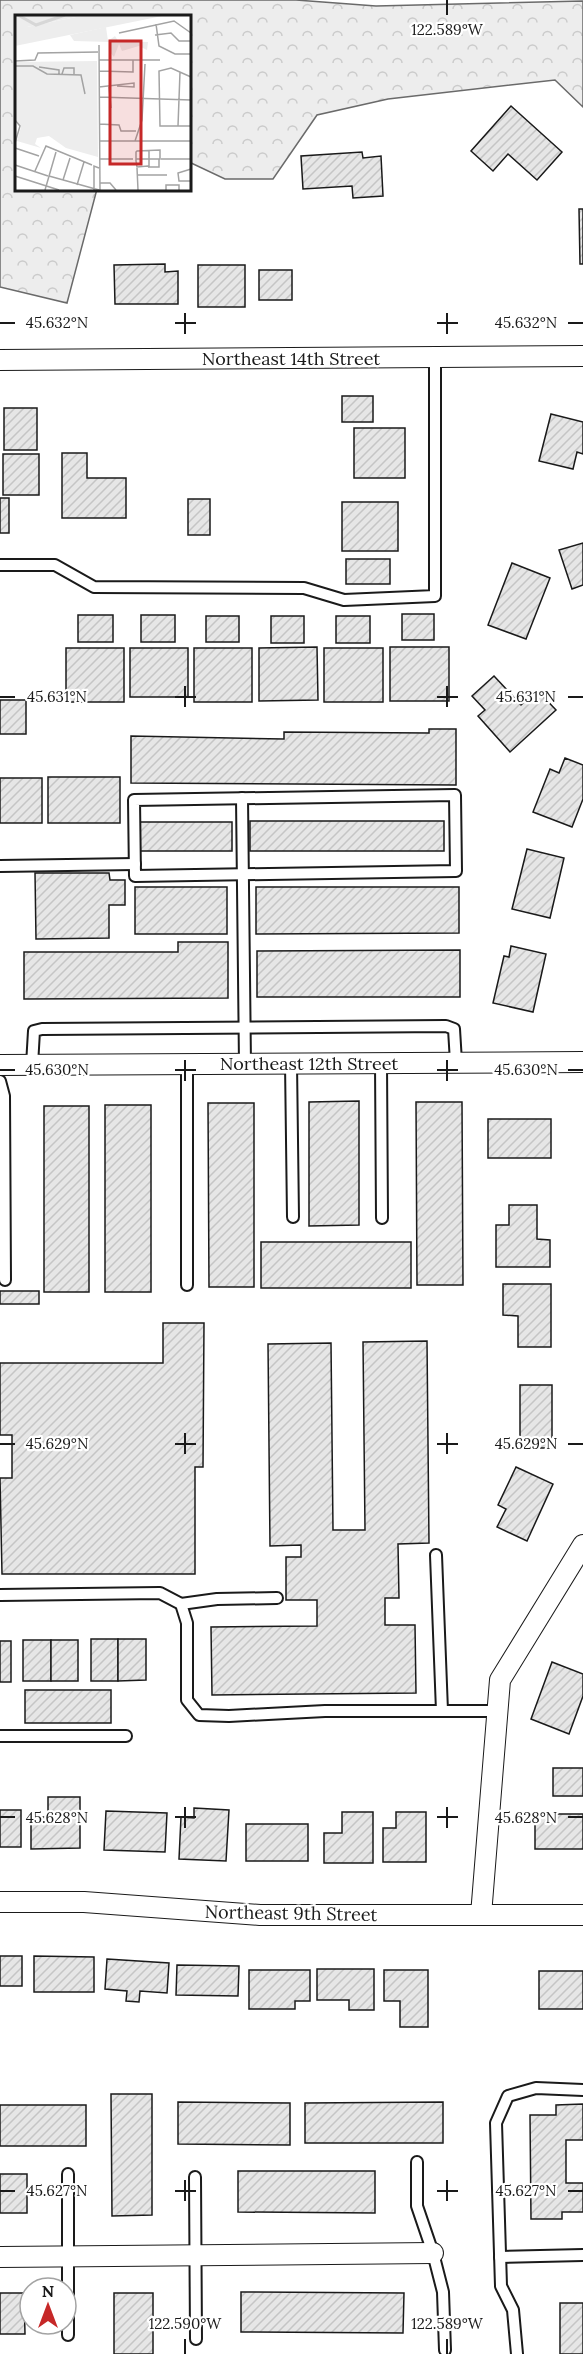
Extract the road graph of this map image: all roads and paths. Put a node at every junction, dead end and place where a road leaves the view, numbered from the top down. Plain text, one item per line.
1 (583, 356) edge
2 (435, 357) junction
3 (0, 360) edge
4 (0, 565) edge
5 (242, 798) junction
6 (135, 864) junction
7 (0, 866) edge
8 (242, 874) junction
9 (244, 1027) junction
10 (456, 1062) junction
11 (583, 1062) edge
12 (381, 1063) junction
13 (187, 1064) junction
14 (245, 1064) junction
15 (291, 1064) junction
16 (0, 1065) edge
17 (32, 1065) junction
18 (0, 1081) edge
19 (293, 1217) dead end
20 (382, 1218) dead end
21 (5, 1280) dead end
22 (187, 1285) dead end
23 (583, 1545) edge
24 (436, 1555) dead end
25 (0, 1594) edge
26 (278, 1598) dead end
27 (181, 1604) junction
28 (442, 1711) junction
29 (497, 1711) junction
30 (0, 1736) edge
31 (126, 1736) dead end
32 (0, 1902) edge
33 (481, 1915) junction
34 (583, 1915) edge
35 (583, 2090) edge
36 (417, 2162) dead end
37 (68, 2174) dead end
38 (195, 2177) dead end
39 (433, 2253) junction
40 (195, 2255) junction
41 (583, 2255) edge
42 (0, 2257) edge
43 (67, 2257) junction
44 (501, 2257) junction
45 (67, 2276) edge
46 (196, 2339) dead end
47 (445, 2350) dead end
48 (517, 2354) edge

1 - 2 street, Northeast 14th Street
2 - 3 street, Northeast 14th Street
2 - 4 lane
5 - 6 lane
5 - 8 lane
5 - 8 lane
6 - 7 lane
6 - 8 lane
8 - 9 lane
9 - 10 lane
9 - 14 lane
9 - 17 lane
10 - 11 street, Northeast 12th Street
10 - 12 street, Northeast 12th Street
12 - 15 street, Northeast 12th Street
12 - 20 lane
13 - 14 street, Northeast 12th Street
13 - 17 street, Northeast 12th Street
13 - 22 lane
14 - 15 street, Northeast 12th Street
15 - 19 lane
16 - 17 street, Northeast 12th Street
18 - 21 lane
23 - 29 street
24 - 28 lane
25 - 27 lane
26 - 27 lane
27 - 28 lane
28 - 29 lane
29 - 33 street
30 - 31 lane
32 - 33 street, Northeast 9th Street
33 - 34 street, Northeast 9th Street
35 - 44 lane
36 - 39 lane
37 - 43 lane
38 - 40 lane
39 - 40 street
39 - 47 lane
40 - 43 street
40 - 46 lane
41 - 44 lane
42 - 43 street
43 - 45 lane
44 - 48 lane

